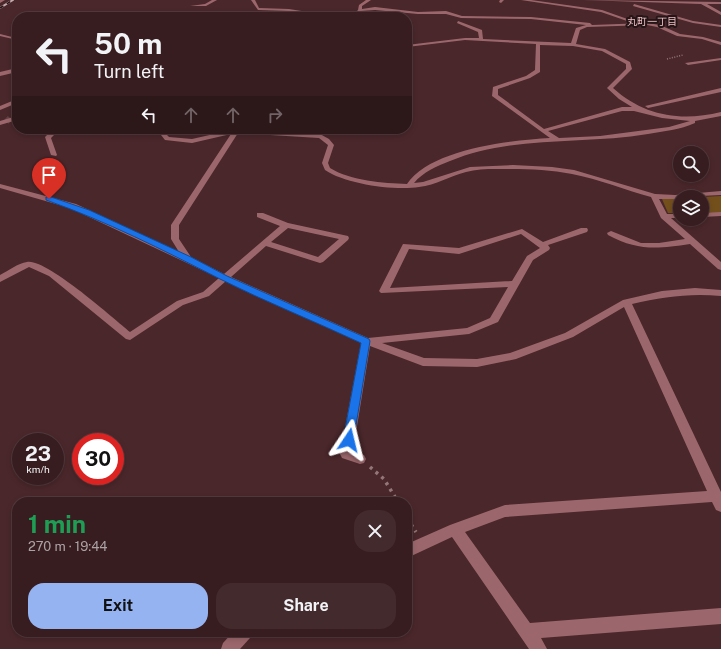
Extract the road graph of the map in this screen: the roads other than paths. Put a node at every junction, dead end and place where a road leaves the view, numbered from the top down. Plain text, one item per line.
1 (3, 0) edge
2 (215, 0) edge
3 (253, 0) edge
4 (369, 0) edge
5 (523, 0) edge
6 (585, 0) edge
7 (618, 0) edge
8 (700, 1) edge
9 (0, 2) edge
10 (721, 3) edge
11 (192, 6) dead end
12 (271, 9) junction
13 (360, 10) joint
14 (277, 12) edge
15 (297, 12) edge
16 (412, 12) edge
17 (412, 12) edge
18 (721, 14) edge
19 (458, 22) dead end
20 (641, 23) junction
21 (590, 24) junction
22 (721, 26) edge
23 (0, 35) edge
24 (12, 38) edge
25 (481, 39) junction
26 (538, 42) junction
27 (721, 44) edge
28 (412, 45) edge
29 (573, 45) junction
30 (721, 59) edge
31 (688, 63) dead end
32 (12, 71) edge
33 (0, 74) edge
34 (721, 90) edge
35 (12, 104) edge
36 (0, 108) edge
37 (648, 109) junction
38 (721, 114) edge
39 (12, 119) edge
40 (696, 120) junction
41 (0, 123) edge
42 (672, 128) junction
43 (543, 131) junction
44 (51, 134) edge
45 (165, 134) edge
46 (223, 134) edge
47 (234, 134) edge
48 (286, 134) edge
49 (558, 140) junction
50 (54, 155) dead end
51 (0, 186) edge
52 (409, 186) junction
53 (721, 193) edge
54 (654, 196) junction
55 (721, 214) edge
56 (260, 215) dead end
57 (709, 215) edge
58 (664, 216) junction
59 (673, 216) edge
60 (286, 225) junction
61 (584, 230) dead end
62 (611, 233) dead end
63 (691, 241) junction
64 (264, 243) junction
65 (541, 245) junction
66 (188, 259) junction
67 (721, 267) edge
68 (224, 277) junction
69 (0, 279) edge
70 (514, 284) junction
71 (721, 293) edge
72 (626, 302) junction
73 (366, 341) junction
74 (360, 459) road end
75 (719, 501) edge
76 (455, 529) junction
77 (412, 549) edge
78 (721, 616) edge
79 (525, 631) junction
80 (240, 637) edge
81 (229, 649) edge
82 (539, 649) edge

1 - 9 street
2 - 11 street
3 - 12 street
4 - 13 street
5 - 20 street
6 - 7 street
7 - 8 street
7 - 22 street
8 - 10 street
8 - 18 street
12 - 14 street
12 - 15 street
13 - 17 street
16 - 21 street
19 - 25 street
20 - 21 street
20 - 27 street
21 - 29 street
23 - 24 street
25 - 26 street
25 - 28 street
26 - 29 street
26 - 43 street
29 - 37 street
30 - 31 street
32 - 33 street
34 - 37 street
35 - 36 street
37 - 40 street
37 - 42 street
37 - 43 street
38 - 40 street
39 - 41 street
40 - 42 street
42 - 49 street
43 - 49 street
44 - 50 street
45 - 46 street
47 - 66 street
48 - 52 street
49 - 52 street
51 - 66 street
52 - 54 street
53 - 54 street
54 - 58 street
55 - 57 street
56 - 60 street
58 - 59 street
58 - 63 street
60 - 64 street
60 - 64 street
61 - 65 street
62 - 63 street
63 - 67 street
64 - 68 street
65 - 70 street
65 - 70 street
66 - 68 street
68 - 69 street
68 - 73 street
70 - 73 street
71 - 72 street
72 - 73 street
72 - 75 street
73 - 74 street
75 - 76 street
76 - 77 street
76 - 79 street
78 - 79 street
79 - 82 street
80 - 81 street

